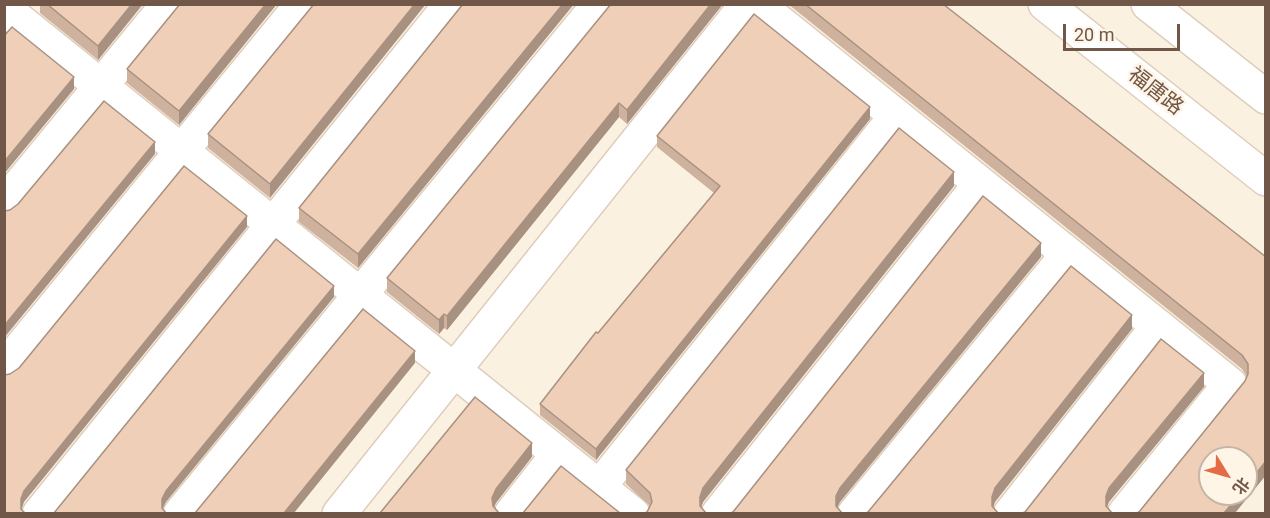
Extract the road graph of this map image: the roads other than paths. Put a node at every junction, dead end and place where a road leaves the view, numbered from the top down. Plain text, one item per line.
1 (168, 4) edge
2 (302, 4) edge
3 (451, 4) edge
4 (599, 4) edge
5 (747, 4) edge
6 (757, 4) edge
7 (1045, 4) edge
8 (1148, 4) edge
9 (4, 8) edge
10 (102, 87) junction
11 (1266, 97) edge
12 (896, 116) junction
13 (182, 152) junction
14 (1266, 179) edge
15 (980, 184) junction
16 (4, 204) edge
17 (273, 224) junction
18 (1067, 255) junction
19 (360, 294) junction
20 (1158, 327) junction
21 (4, 368) edge
22 (455, 370) junction
23 (558, 454) junction
24 (599, 487) junction
25 (39, 513) edge
26 (180, 513) edge
27 (339, 513) edge
28 (511, 513) edge
29 (633, 513) edge
30 (718, 513) edge
31 (854, 513) edge
32 (1010, 513) edge
33 (1124, 513) edge

1 - 10 street
2 - 13 street
3 - 17 street
4 - 19 street
5 - 22 street
6 - 12 street
7 - 14 street, 福唐路
8 - 11 street
9 - 10 street
10 - 13 street
10 - 16 street
12 - 15 street
12 - 24 street
13 - 17 street
13 - 21 street
15 - 18 street
15 - 30 street
17 - 19 street
17 - 25 street
18 - 20 street
18 - 31 street
19 - 22 street
19 - 26 street
20 - 32 street
20 - 33 street
22 - 23 street
22 - 27 street
23 - 24 street
23 - 28 street
24 - 29 street

